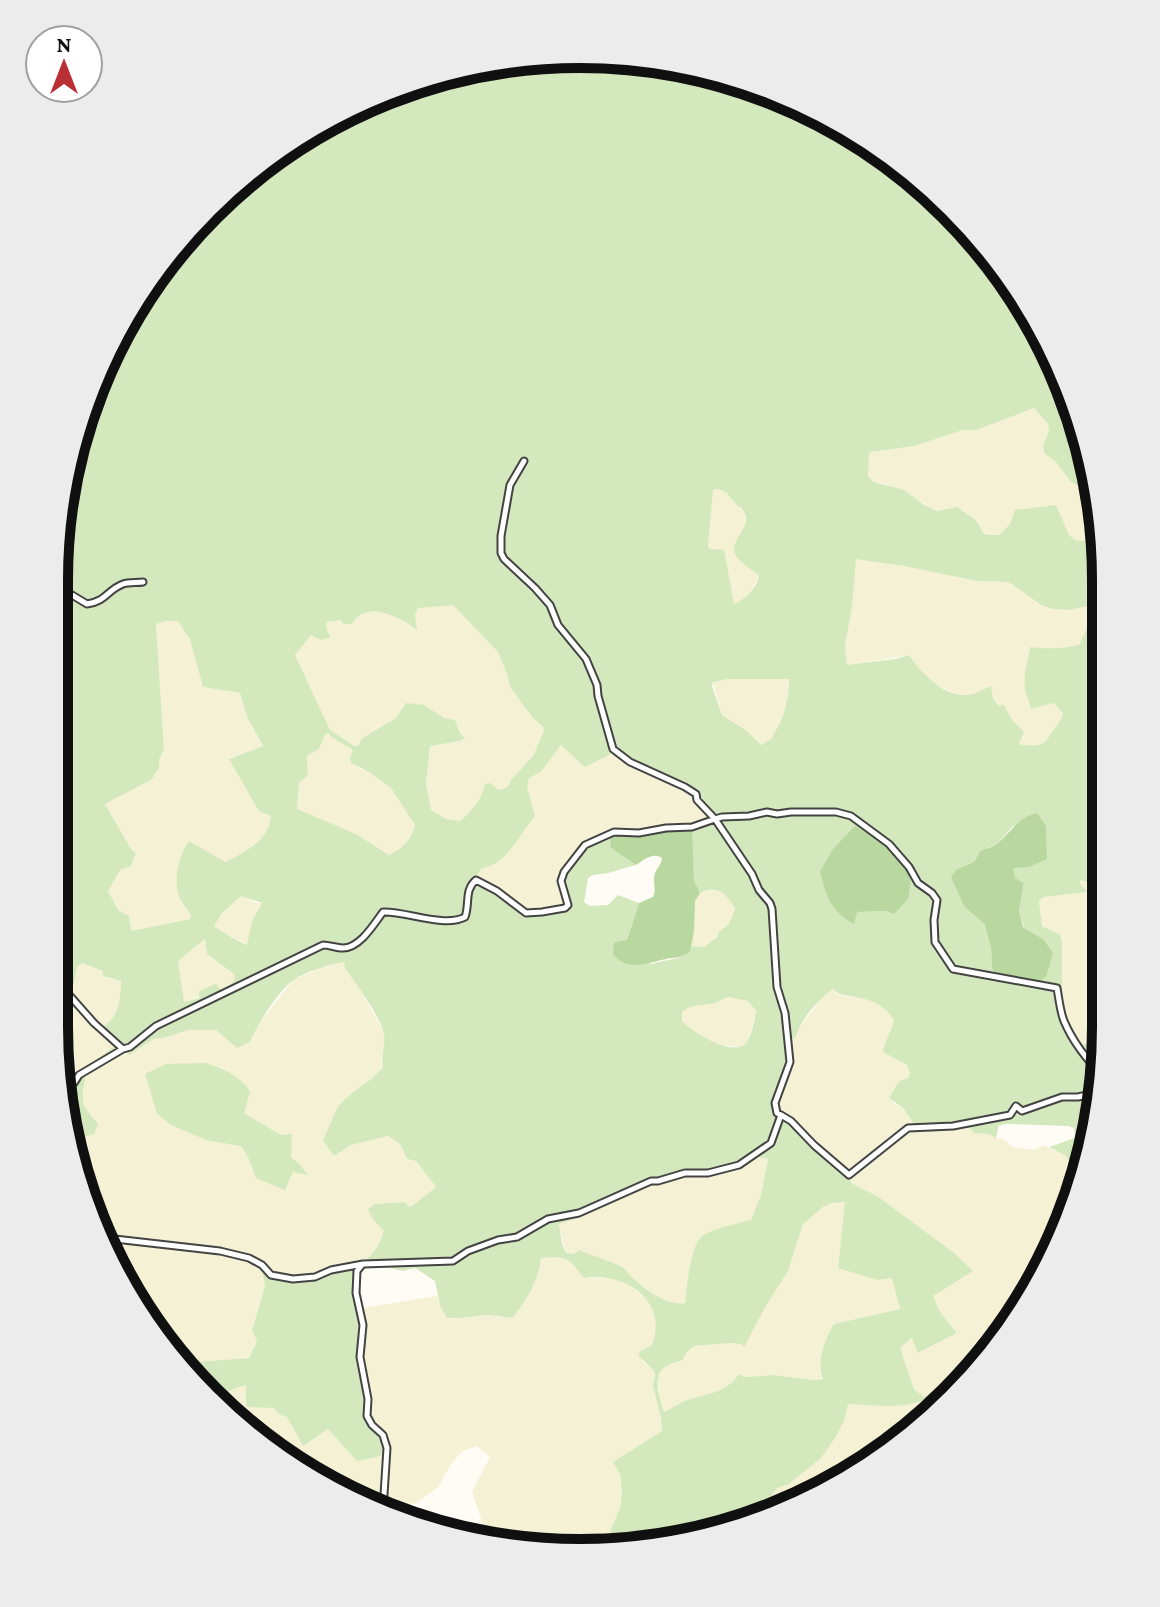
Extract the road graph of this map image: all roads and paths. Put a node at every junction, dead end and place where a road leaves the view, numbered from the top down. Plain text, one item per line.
1 (524, 461) dead end
2 (143, 582) dead end
3 (68, 593) edge
4 (715, 819) junction
5 (68, 994) edge
6 (123, 1049) junction
7 (1091, 1061) edge
8 (71, 1085) edge
9 (1088, 1095) edge
10 (781, 1115) junction
11 (114, 1239) edge
12 (363, 1264) junction
13 (384, 1500) edge

1 - 4 street
2 - 3 street
4 - 6 street
4 - 7 street
4 - 10 street
5 - 6 street
6 - 8 street
9 - 10 street
10 - 12 street
11 - 12 street
12 - 13 street

